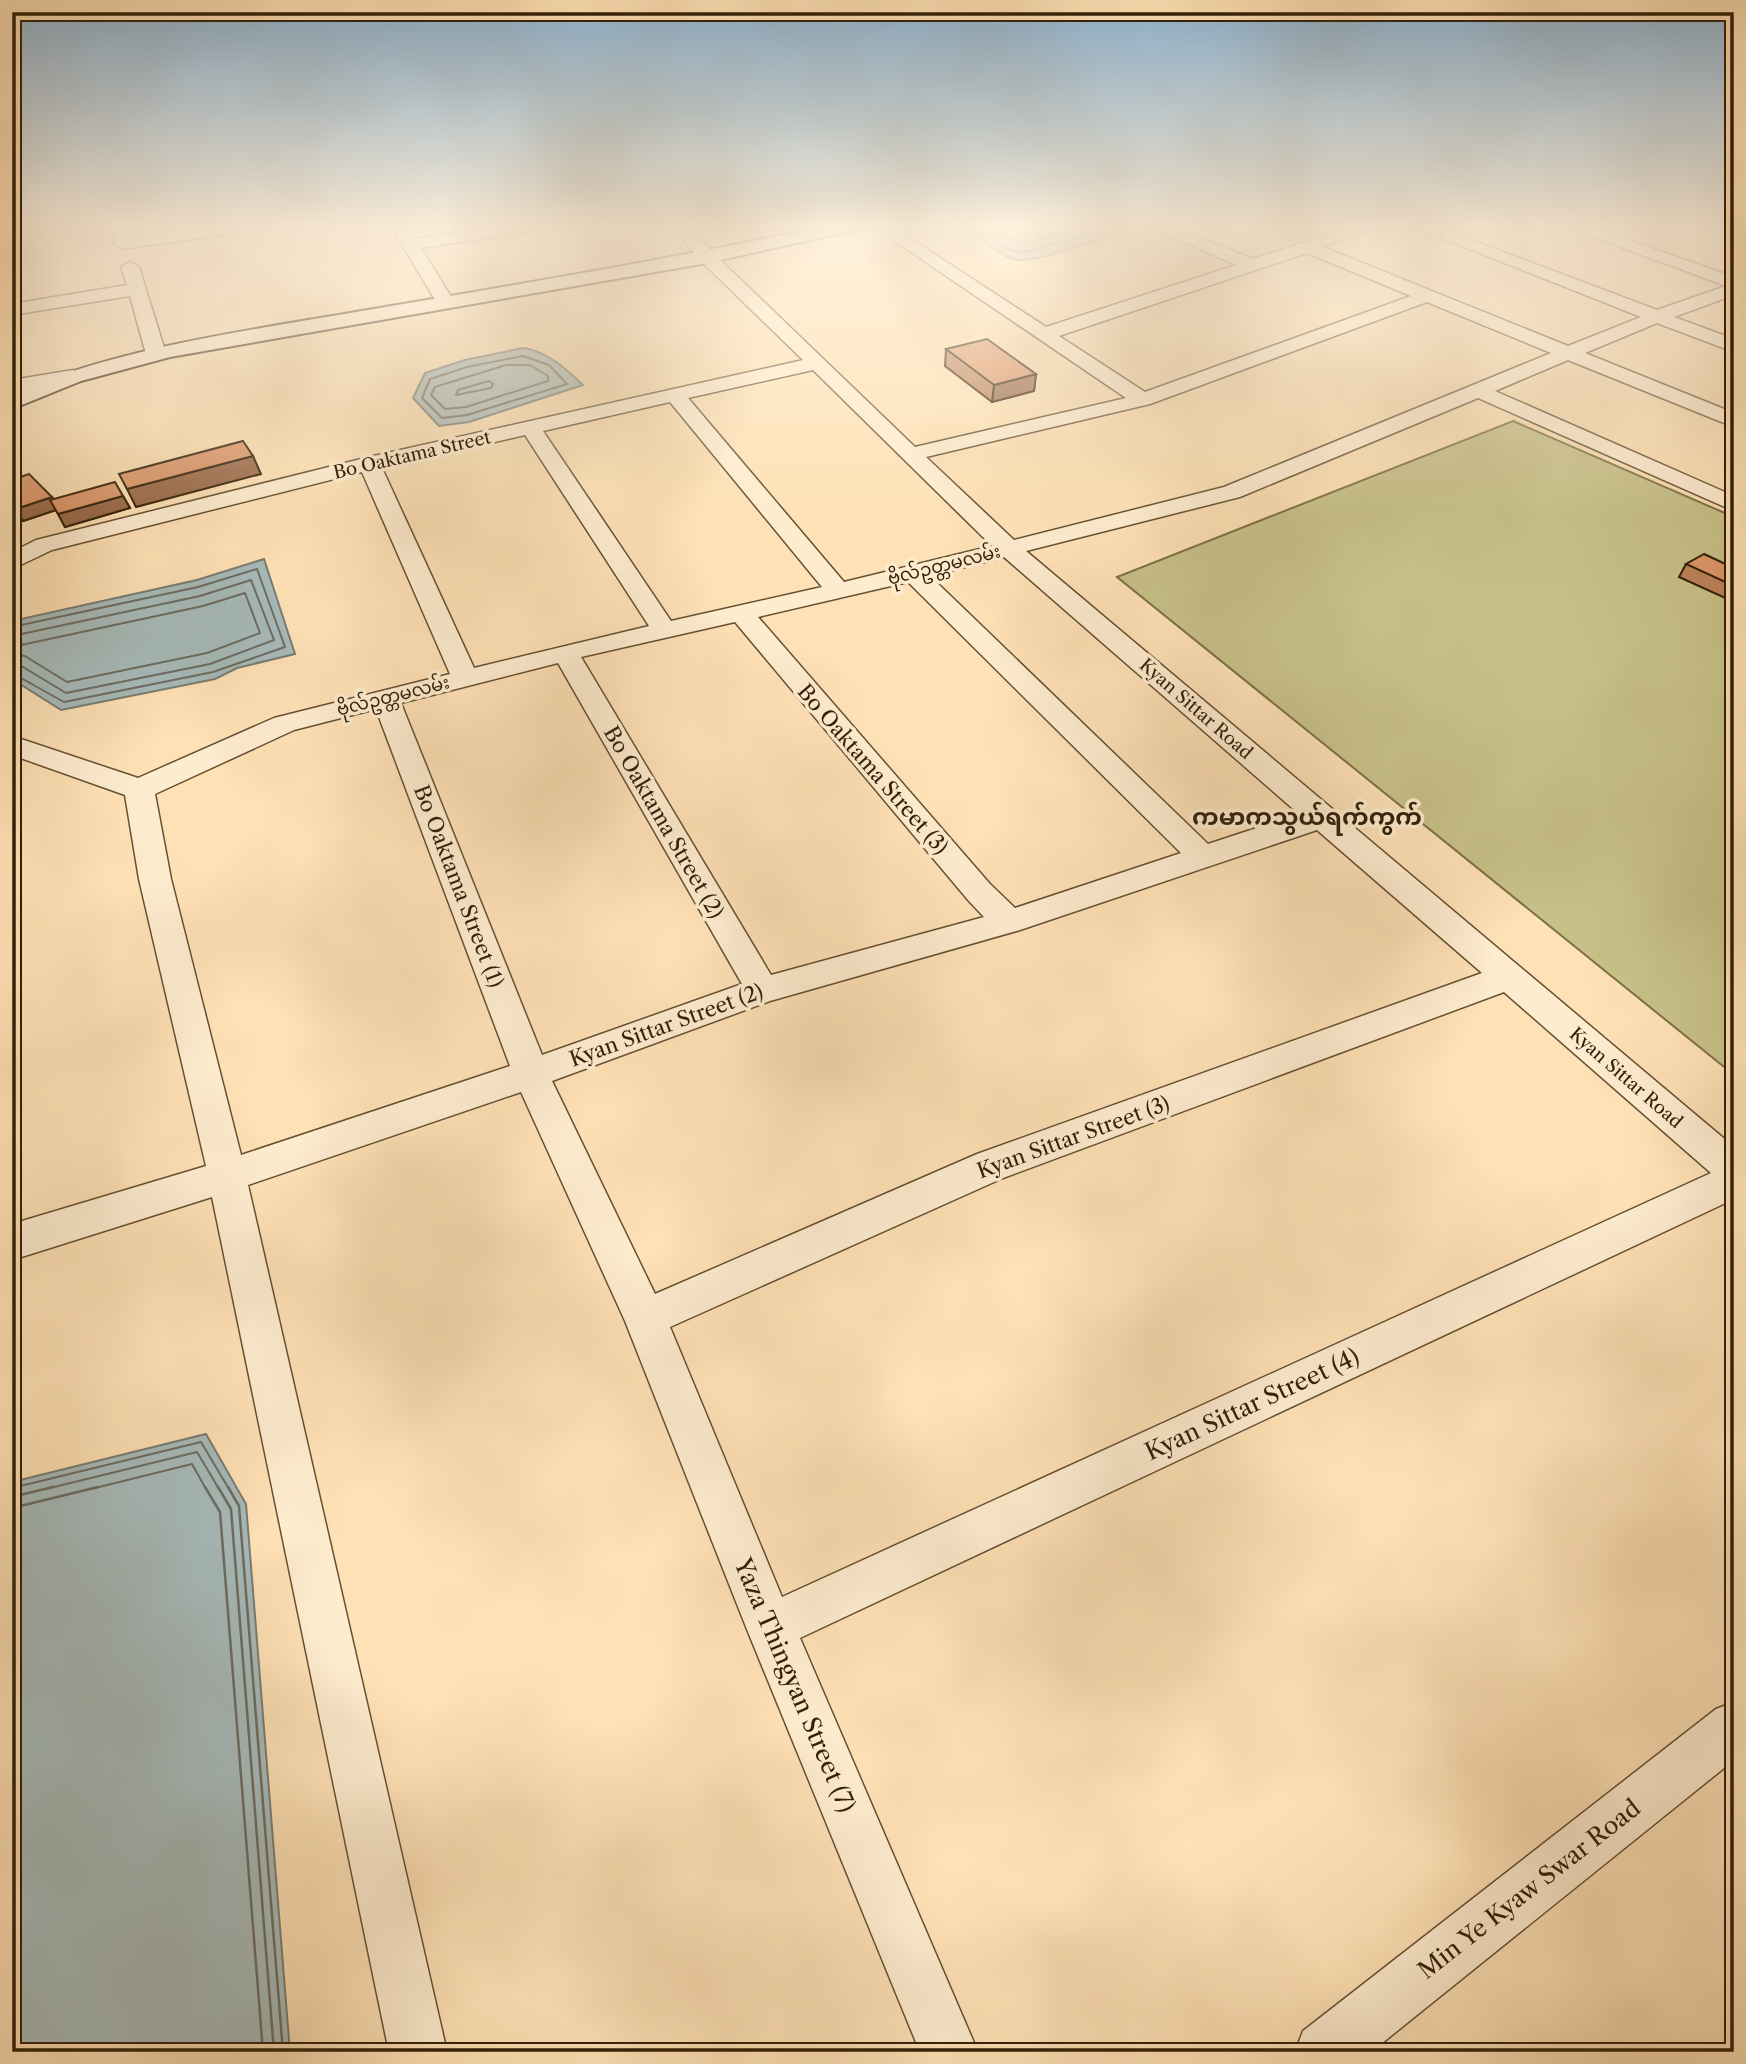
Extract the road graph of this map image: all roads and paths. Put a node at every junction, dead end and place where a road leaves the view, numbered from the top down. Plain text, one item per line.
1 (146, 321) edge
2 (342, 321) edge
3 (774, 321) edge
4 (1022, 321) edge
5 (1084, 321) edge
6 (1358, 321) edge
7 (1490, 321) edge
8 (1646, 321) edge
9 (1668, 321) edge
10 (1042, 335) junction
11 (1734, 346) edge
12 (156, 354) junction
13 (1572, 354) junction
14 (817, 363) junction
15 (73, 376) junction
16 (12, 386) edge
17 (1479, 391) junction
18 (675, 396) junction
19 (1143, 400) junction
20 (12, 402) edge
21 (1734, 421) edge
22 (531, 428) junction
23 (911, 454) junction
24 (369, 464) junction
25 (1734, 504) edge
26 (12, 534) edge
27 (44, 545) junction
28 (1009, 549) junction
29 (12, 562) edge
30 (913, 573) junction
31 (838, 590) junction
32 (741, 613) junction
33 (664, 630) junction
34 (565, 653) junction
35 (465, 678) junction
36 (386, 698) junction
37 (12, 745) edge
38 (139, 789) junction
39 (1323, 817) junction
40 (1202, 856) junction
41 (1009, 922) junction
42 (1509, 977) junction
43 (762, 990) junction
44 (531, 1074) junction
45 (1734, 1170) edge
46 (227, 1176) junction
47 (1734, 1181) edge
48 (12, 1242) edge
49 (645, 1318) junction
50 (770, 1627) junction
51 (1734, 1727) edge
52 (418, 2052) edge
53 (949, 2052) edge
54 (1324, 2052) edge

1 - 12 street
2 - 12 main road
3 - 14 street, Kyan Sittar Road
4 - 10 street
5 - 10 street
6 - 19 street
7 - 13 street
8 - 13 street, ဗိုလ်ဥတ္တမလမ်း
9 - 11 street
10 - 19 street
12 - 15 main road
13 - 17 street, ဗိုလ်ဥတ္တမလမ်း
13 - 21 street
14 - 18 street, Bo Oaktama Street
14 - 23 street, Kyan Sittar Road
15 - 16 street
15 - 20 main road
17 - 25 street
17 - 28 street, ဗိုလ်ဥတ္တမလမ်း
18 - 22 street, Bo Oaktama Street
18 - 31 street
19 - 23 street
22 - 24 street, Bo Oaktama Street
22 - 33 street
23 - 28 street, Kyan Sittar Road
24 - 27 street, Bo Oaktama Street
24 - 35 street
26 - 27 street
27 - 29 street, Bo Oaktama Street
28 - 30 street, ဗိုလ်ဥတ္တမလမ်း
28 - 39 street, Kyan Sittar Road
30 - 31 street, ဗိုလ်ဥတ္တမလမ်း
30 - 40 street
31 - 32 street, ဗိုလ်ဥတ္တမလမ်း
32 - 33 street, ဗိုလ်ဥတ္တမလမ်း
32 - 41 street, Bo Oaktama Street (3)
33 - 34 street, ဗိုလ်ဥတ္တမလမ်း
34 - 35 street, ဗိုလ်ဥတ္တမလမ်း
34 - 43 street, Bo Oaktama Street (2)
35 - 36 street, ဗိုလ်ဥတ္တမလမ်း
36 - 38 street, ဗိုလ်ဥတ္တမလမ်း
36 - 44 street, Bo Oaktama Street (1)
37 - 38 street
38 - 46 street
39 - 40 street, Kyan Sittar Street (2)
39 - 42 street, Kyan Sittar Road
40 - 41 street, Kyan Sittar Street (2)
41 - 43 street, Kyan Sittar Street (2)
42 - 45 street, Kyan Sittar Road
42 - 49 street, Kyan Sittar Street (3)
43 - 44 street, Kyan Sittar Street (2)
44 - 46 street, Kyan Sittar Street (2)
44 - 49 street, Bo Oaktama Street (1)
46 - 48 street, Kyan Sittar Street (2)
46 - 52 street
47 - 50 street, Kyan Sittar Street (4)
49 - 50 street, Yaza Thingyan Street (7)
50 - 53 street, Yaza Thingyan Street (7)
51 - 54 street, Min Ye Kyaw Swar Road

